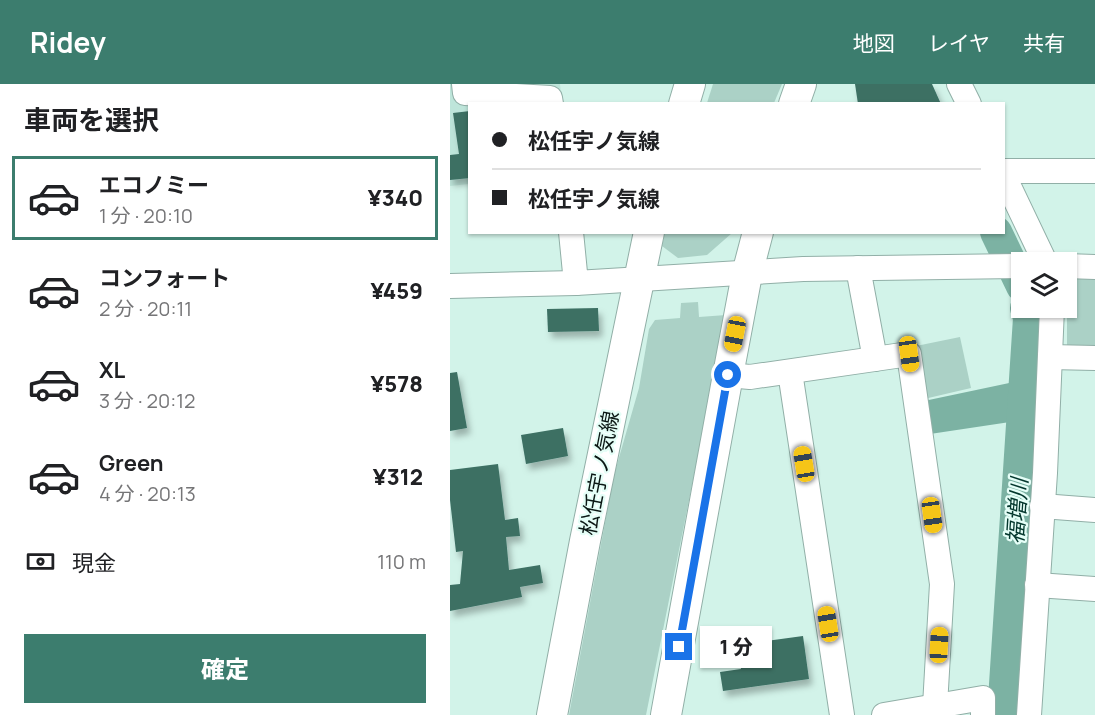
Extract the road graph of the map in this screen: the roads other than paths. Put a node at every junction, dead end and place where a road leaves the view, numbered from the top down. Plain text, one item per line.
1 (690, 84) edge
2 (801, 84) edge
3 (959, 84) edge
4 (460, 90) edge
5 (551, 102) edge
6 (685, 102) edge
7 (795, 102) edge
8 (968, 102) edge
9 (1095, 171) edge
10 (1005, 174) edge
11 (1005, 176) edge
12 (571, 234) edge
13 (649, 234) edge
14 (757, 234) edge
15 (1040, 252) edge
16 (1011, 266) edge
17 (1077, 266) edge
18 (1095, 267) edge
19 (858, 268) junction
20 (747, 274) junction
21 (638, 281) junction
22 (576, 284) junction
23 (450, 286) edge
24 (1052, 318) edge
25 (1050, 357) junction
26 (1095, 358) edge
27 (875, 359) junction
28 (790, 372) junction
29 (728, 375) junction
30 (1042, 506) junction
31 (1095, 510) edge
32 (1037, 585) junction
33 (1095, 589) edge
34 (935, 706) junction
35 (552, 715) edge
36 (666, 715) edge
37 (842, 715) edge
38 (884, 715) edge
39 (983, 715) edge
40 (1029, 715) edge

1 - 6 main road
2 - 7 main road
3 - 8 street
4 - 5 street
9 - 10 street
11 - 15 street
12 - 22 street
13 - 21 main road, 松任宇ノ気線
14 - 20 main road
16 - 19 street
17 - 18 street
19 - 20 street
19 - 27 street
20 - 21 street
20 - 29 main road
21 - 22 street
21 - 35 main road, 松任宇ノ気線
22 - 23 street
24 - 25 street
25 - 26 street
25 - 30 street
27 - 28 street
27 - 34 street
28 - 29 street
28 - 37 street
29 - 36 main road
30 - 31 street
30 - 32 street
32 - 33 street
32 - 40 street
34 - 38 street
34 - 39 street

